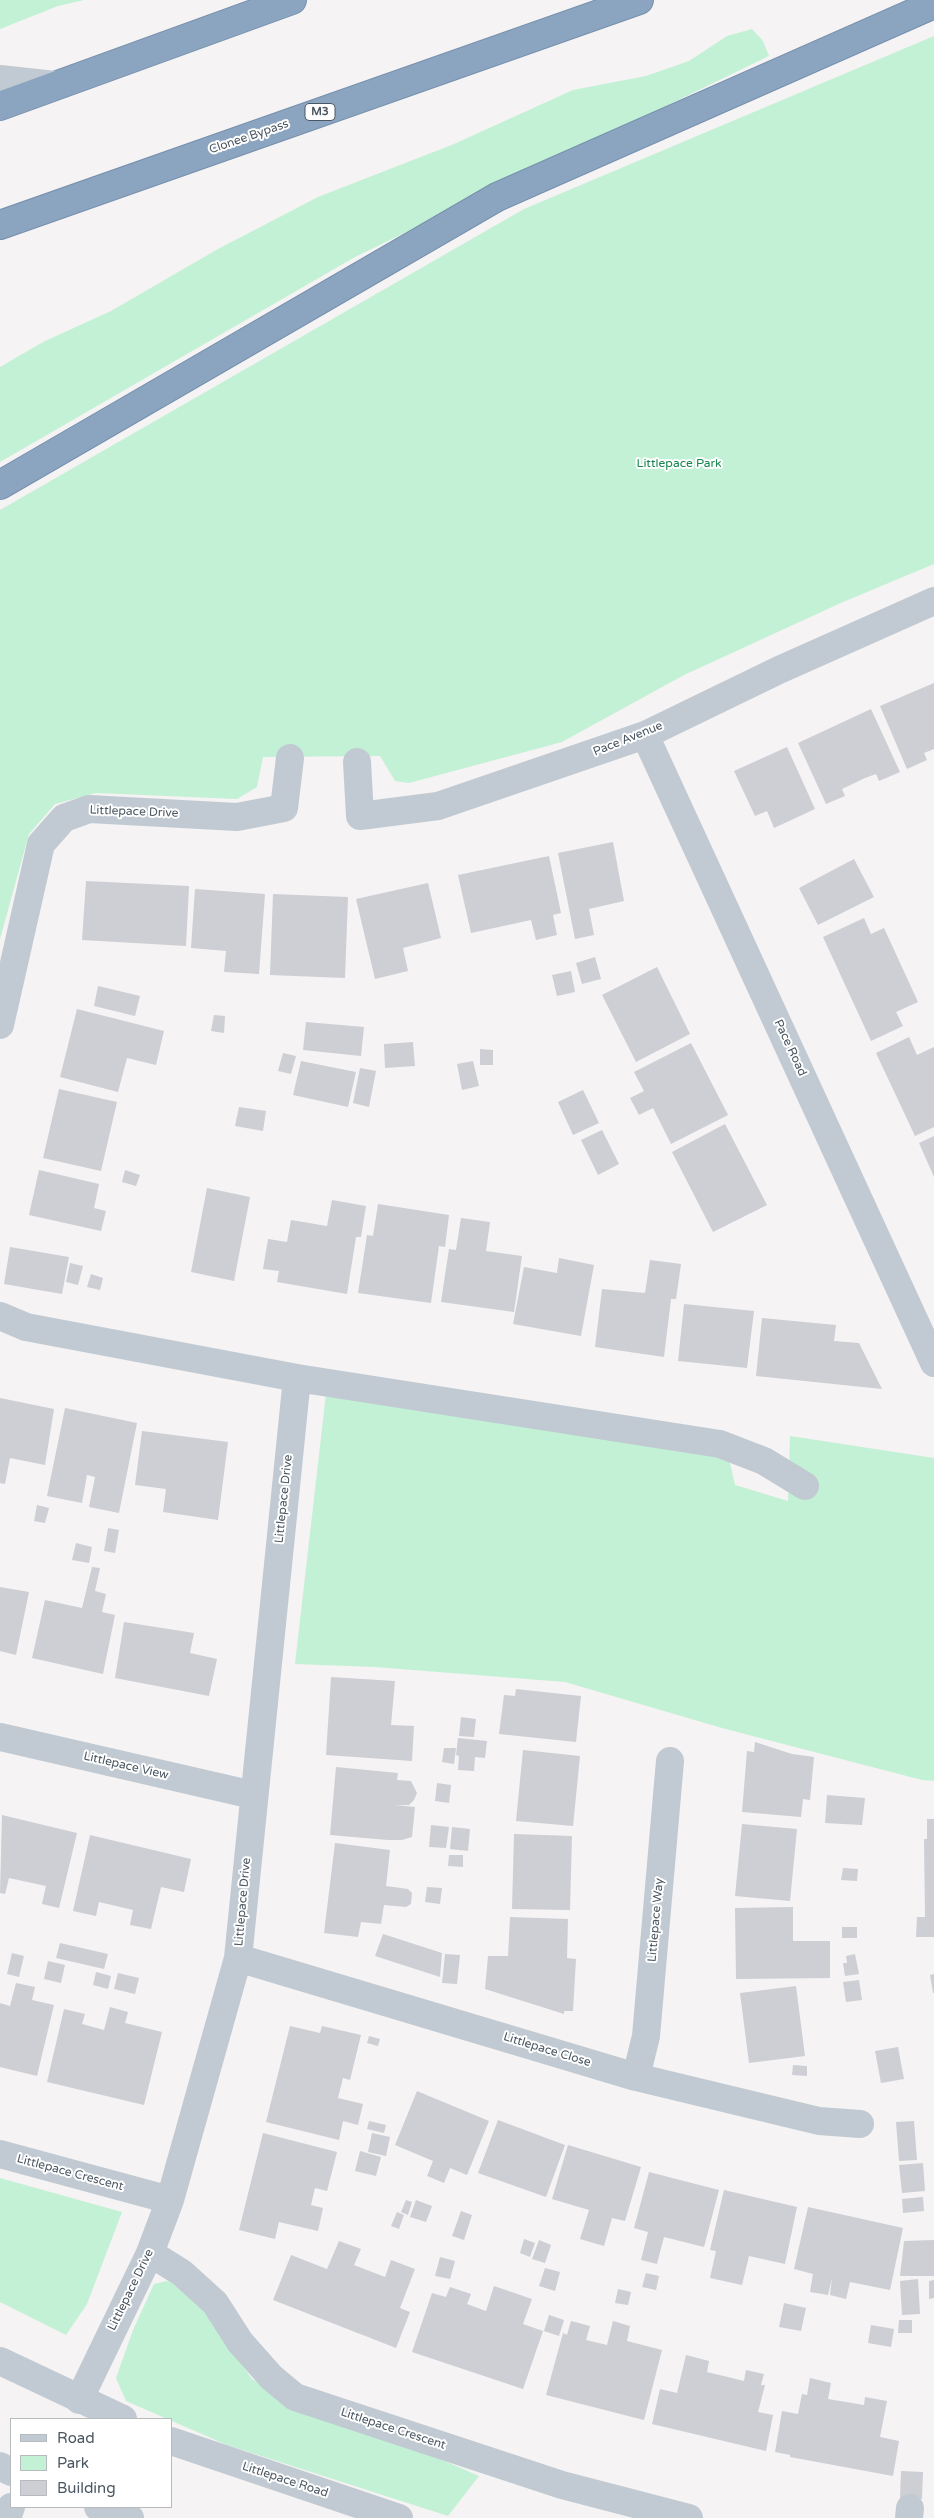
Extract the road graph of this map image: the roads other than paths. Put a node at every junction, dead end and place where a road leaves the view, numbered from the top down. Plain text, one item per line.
1 (292, 0) edge
2 (639, 0) edge
3 (934, 4) edge
4 (0, 79) edge
5 (55, 85) junction
6 (0, 106) edge
7 (0, 225) edge
8 (0, 485) edge
9 (934, 601) edge
10 (645, 735) junction
11 (290, 758) dead end
12 (357, 762) dead end
13 (0, 1025) edge
14 (0, 1316) edge
15 (934, 1363) edge
16 (297, 1378) junction
17 (805, 1486) dead end
18 (0, 1737) edge
19 (670, 1761) dead end
20 (253, 1795) junction
21 (238, 1958) junction
22 (636, 2077) junction
23 (860, 2124) dead end
24 (0, 2154) edge
25 (170, 2200) junction
26 (150, 2253) junction
27 (0, 2361) edge
28 (79, 2400) junction
29 (121, 2418) edge
30 (172, 2441) edge
31 (101, 2508) edge
32 (130, 2518) edge
33 (399, 2518) edge
34 (689, 2518) edge

1 - 5 highway
2 - 7 highway, Clonee Bypass / M3
3 - 8 highway
4 - 5 street
5 - 6 highway
9 - 10 street, Pace Avenue
10 - 12 street, Pace Avenue
10 - 15 street, Pace Road
11 - 13 street, Littlepace Drive
14 - 16 street
16 - 17 street
16 - 20 street, Littlepace Drive
18 - 20 street, Littlepace View
19 - 22 street, Littlepace Way
20 - 21 street, Littlepace Drive
21 - 22 street, Littlepace Close
21 - 25 street, Littlepace Drive
22 - 23 street, Littlepace Close
24 - 25 street, Littlepace Crescent
25 - 26 street, Littlepace Drive
26 - 28 street, Littlepace Drive
26 - 34 street, Littlepace Crescent
27 - 28 street
28 - 29 street
30 - 33 street, Littlepace Road
31 - 32 street

